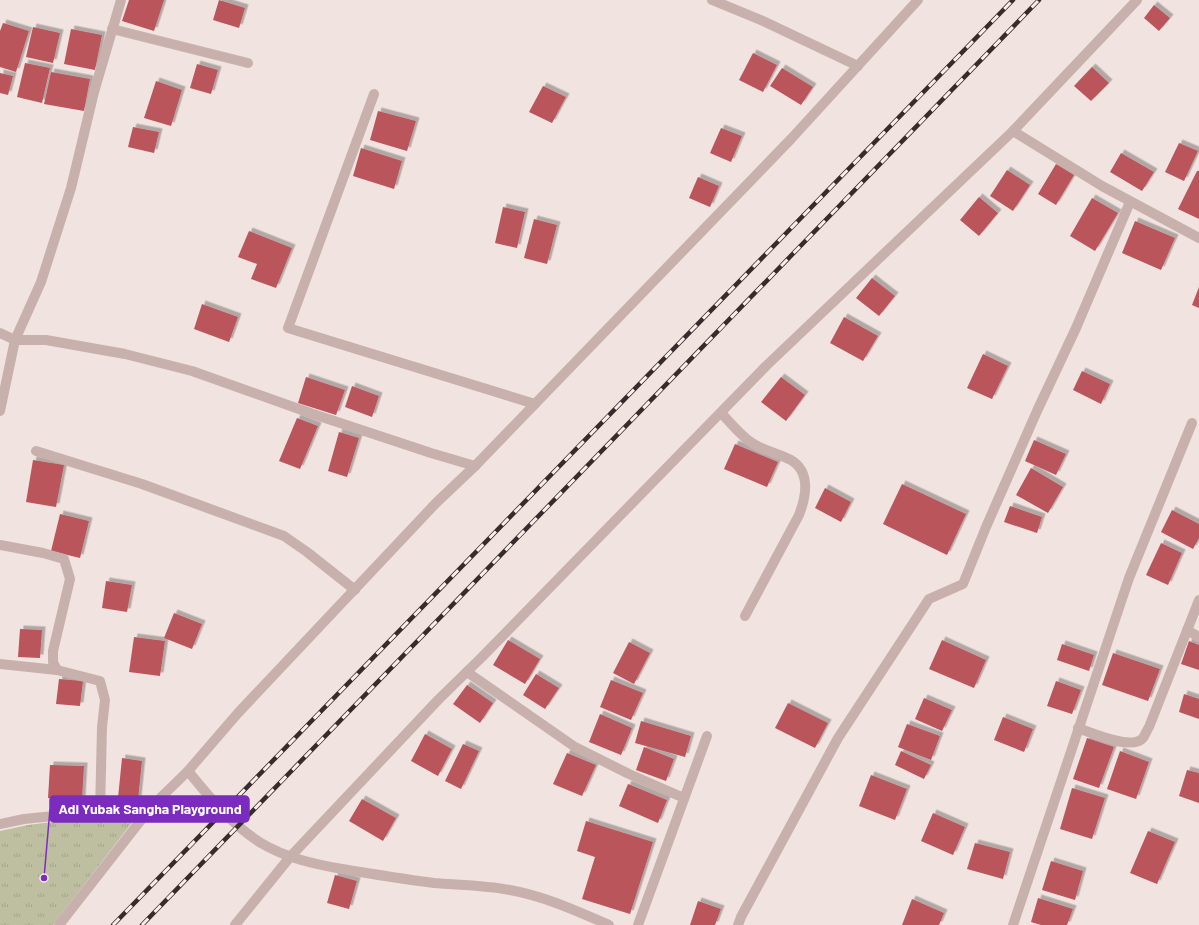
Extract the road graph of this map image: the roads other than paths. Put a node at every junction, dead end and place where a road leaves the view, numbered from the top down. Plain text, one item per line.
1 (121, 0) edge
2 (712, 0) edge
3 (918, 0) edge
4 (1137, 0) edge
5 (112, 29) junction
6 (248, 63) dead end
7 (858, 66) junction
8 (374, 94) dead end
9 (1013, 131) junction
10 (1130, 202) junction
11 (1199, 238) edge
12 (0, 333) edge
13 (15, 340) junction
14 (535, 404) junction
15 (0, 411) edge
16 (721, 413) junction
17 (1192, 423) dead end
18 (36, 451) dead end
19 (475, 466) junction
20 (0, 545) edge
21 (355, 590) junction
22 (1199, 600) edge
23 (745, 616) dead end
24 (1187, 630) junction
25 (1199, 637) edge
26 (0, 664) edge
27 (57, 670) junction
28 (467, 672) junction
29 (1078, 728) junction
30 (707, 736) dead end
31 (188, 771) junction
32 (684, 798) junction
33 (152, 806) junction
34 (100, 811) junction
35 (0, 824) edge
36 (290, 857) junction
37 (59, 925) edge
38 (235, 925) edge
39 (609, 925) edge
40 (638, 925) edge
41 (738, 925) edge
42 (1013, 925) edge

1 - 5 street
2 - 7 street
3 - 7 street
4 - 9 street
5 - 6 street
5 - 13 street
7 - 14 street
8 - 14 street
9 - 10 street
9 - 16 street
10 - 11 street
10 - 41 street
12 - 13 street
13 - 15 street
13 - 19 street
14 - 19 street
16 - 23 street
16 - 28 street
17 - 29 street
18 - 21 street
19 - 21 street
20 - 27 street
21 - 31 street
22 - 24 street
24 - 25 street
24 - 29 street
26 - 27 street
27 - 34 street
28 - 32 street
28 - 36 street
29 - 42 street
30 - 32 street
31 - 33 street
31 - 36 street
32 - 40 street
33 - 34 street
33 - 37 street
34 - 35 street
36 - 38 street
36 - 39 street

